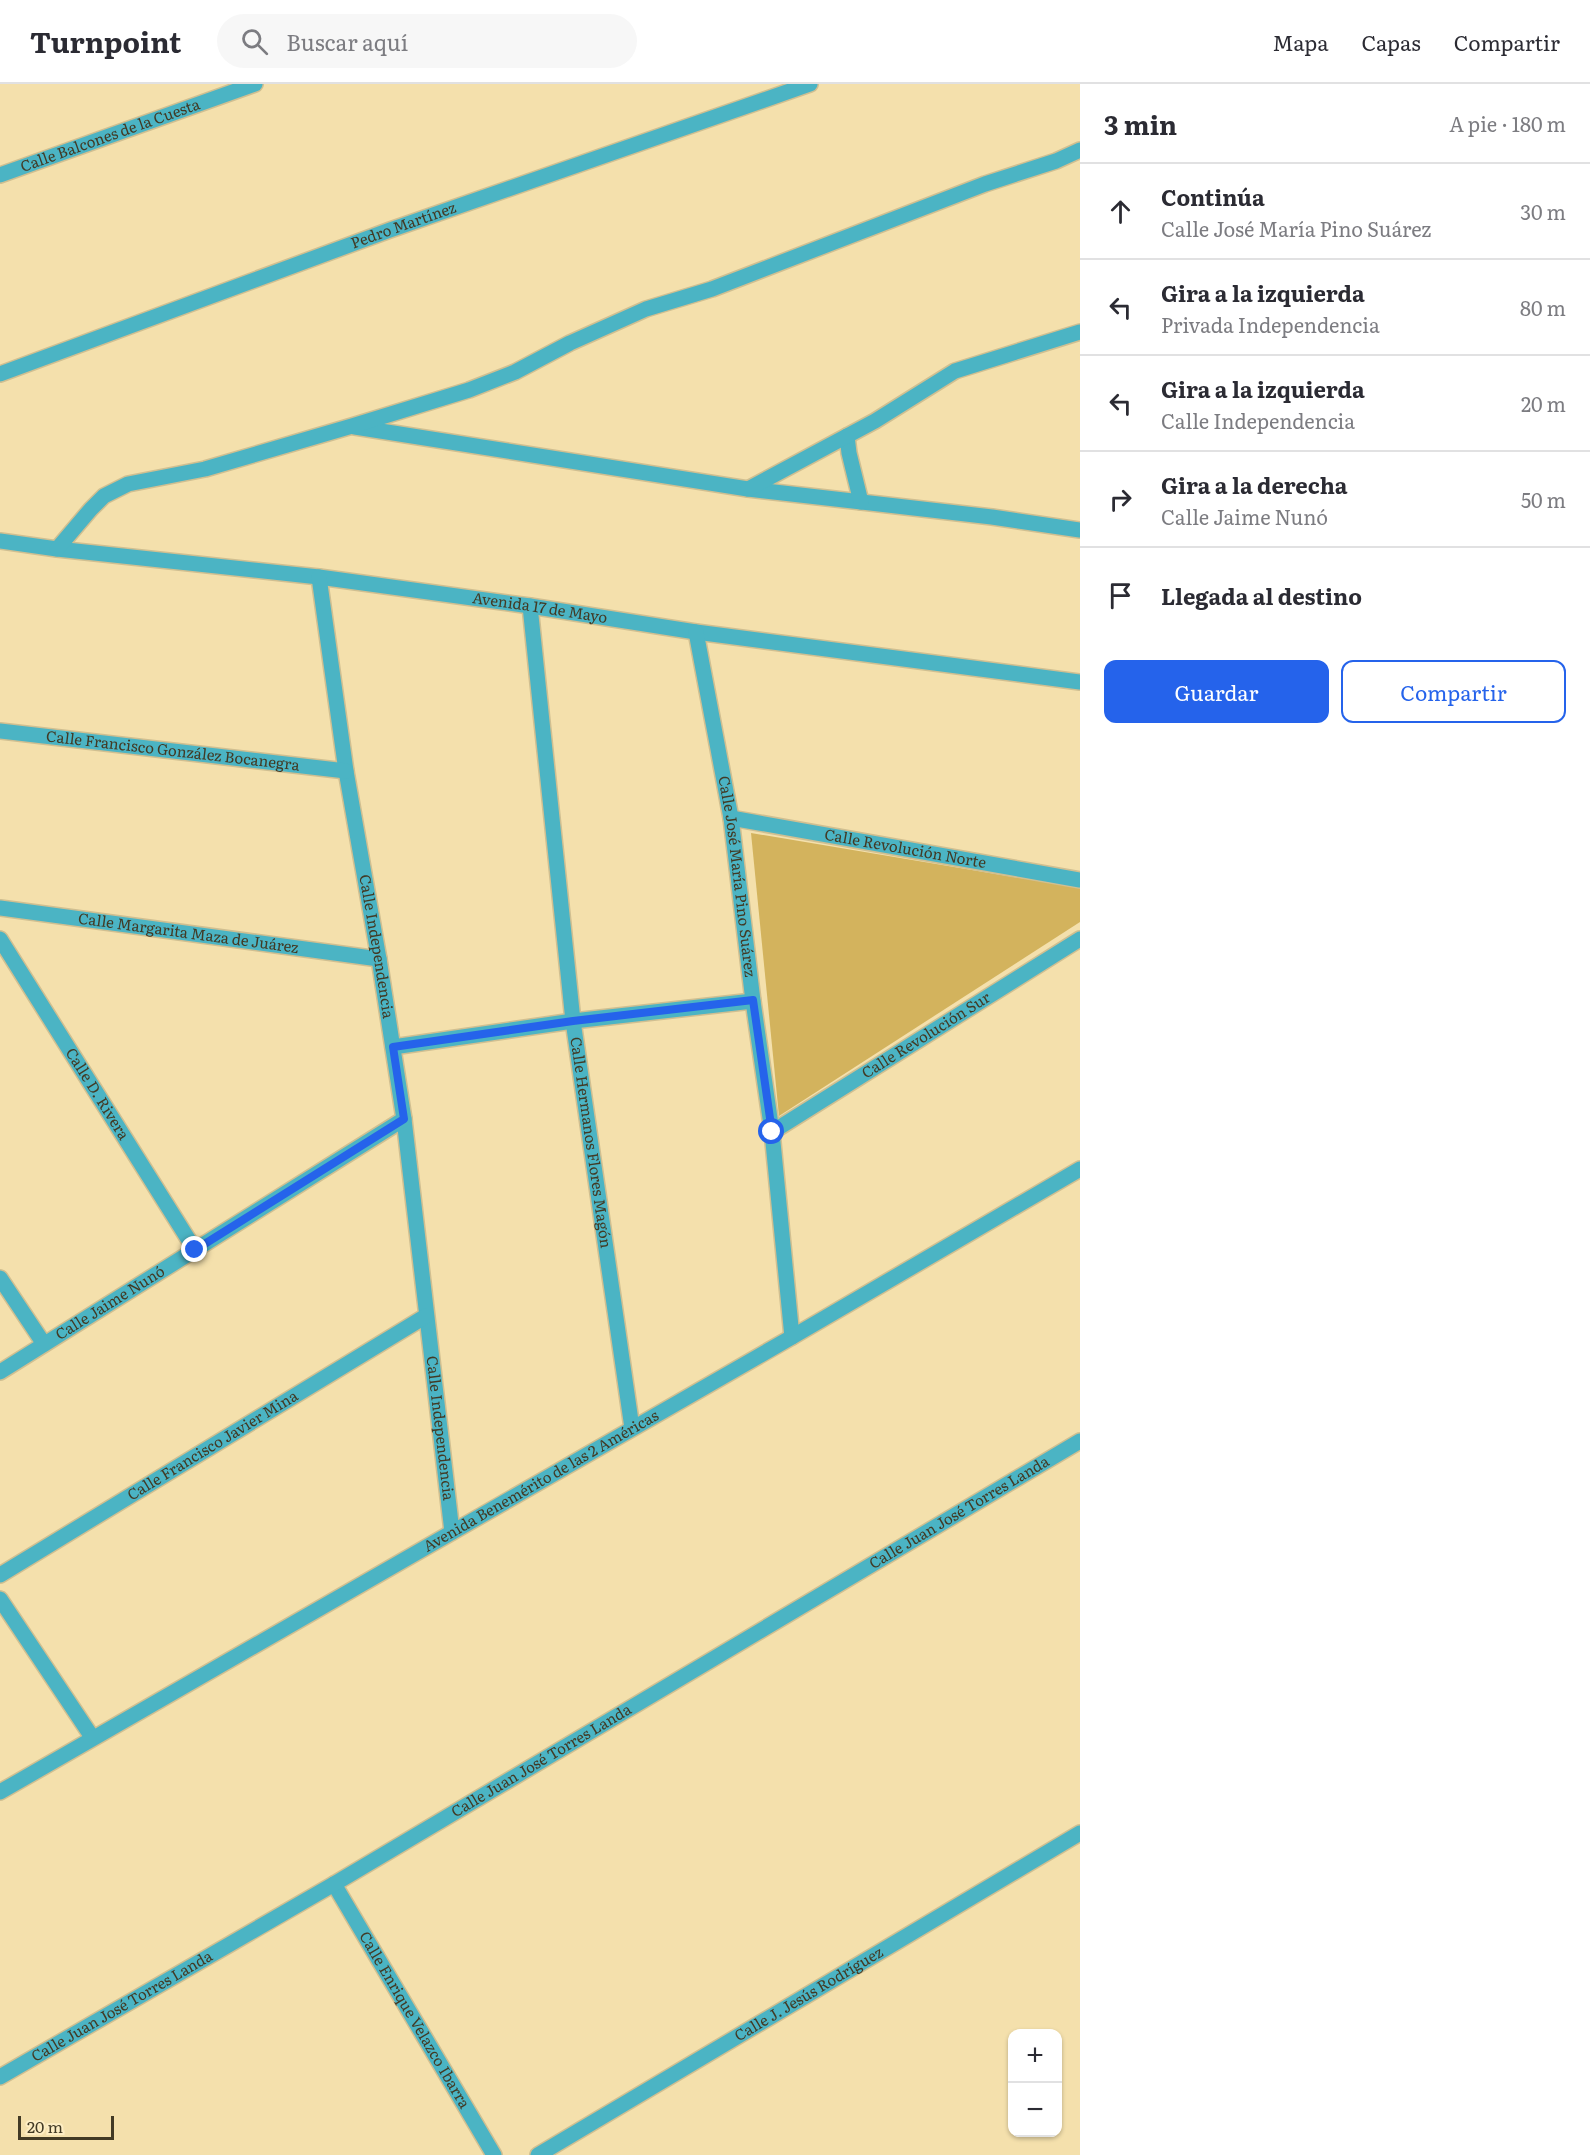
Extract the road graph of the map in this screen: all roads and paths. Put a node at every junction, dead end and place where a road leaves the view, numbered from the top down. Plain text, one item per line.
1 (255, 84) edge
2 (810, 84) edge
3 (1080, 150) edge
4 (0, 175) edge
5 (1080, 332) edge
6 (0, 374) edge
7 (352, 426) junction
8 (847, 436) junction
9 (748, 489) junction
10 (861, 502) junction
11 (1080, 530) edge
12 (0, 541) edge
13 (57, 549) junction
14 (319, 577) junction
15 (530, 606) junction
16 (696, 632) junction
17 (1080, 682) edge
18 (0, 731) edge
19 (346, 771) junction
20 (731, 818) junction
21 (1080, 880) edge
22 (0, 908) edge
23 (0, 939) edge
24 (1080, 939) edge
25 (379, 959) junction
26 (753, 1000) junction
27 (573, 1021) junction
28 (393, 1047) junction
29 (404, 1119) junction
30 (772, 1132) junction
31 (1080, 1169) edge
32 (195, 1250) junction
33 (0, 1278) edge
34 (426, 1316) junction
35 (792, 1337) junction
36 (44, 1344) junction
37 (0, 1372) edge
38 (632, 1428) junction
39 (1080, 1441) edge
40 (452, 1532) junction
41 (0, 1575) edge
42 (0, 1599) edge
43 (92, 1737) junction
44 (0, 1792) edge
45 (1080, 1833) edge
46 (334, 1884) junction
47 (0, 2077) edge
48 (494, 2155) edge
49 (538, 2155) edge

1 - 4 street, Calle Balcones de la Cuesta
2 - 6 street, Pedro Martínez
3 - 7 street
5 - 8 street
7 - 9 street
7 - 13 street
8 - 9 street
8 - 10 street
9 - 10 street
10 - 11 street
12 - 13 street, Avenida 17 de Mayo
13 - 14 street, Avenida 17 de Mayo
14 - 15 street, Avenida 17 de Mayo
14 - 19 street, Calle Independencia
15 - 16 street, Avenida 17 de Mayo
15 - 27 street, Calle Hermanos Flores Magón
16 - 17 street, Avenida 17 de Mayo
16 - 20 street, Calle José María Pino Suárez
18 - 19 street, Calle Francisco González Bocanegra
19 - 25 street, Calle Independencia
20 - 21 street, Calle Revolución Norte
20 - 26 street, Calle José María Pino Suárez
22 - 25 street, Calle Margarita Maza de Juárez
23 - 32 street, Calle D. Rivera
24 - 30 street, Calle Revolución Sur
25 - 28 street, Calle Independencia
26 - 27 street
26 - 30 street, Calle José María Pino Suárez
27 - 28 street
27 - 38 street, Calle Hermanos Flores Magón
28 - 29 street, Calle Independencia
29 - 32 street, Calle Jaime Nunó
29 - 34 street, Calle Independencia
30 - 35 street, Calle José María Pino Suárez
31 - 35 street, Avenida Benemérito de las 2 Américas
32 - 36 street, Calle Jaime Nunó
33 - 36 street
34 - 40 street, Calle Independencia
34 - 41 street, Calle Francisco Javier Mina
35 - 38 street, Avenida Benemérito de las 2 Américas
36 - 37 street, Calle Jaime Nunó
38 - 40 street, Avenida Benemérito de las 2 Américas
39 - 46 street, Calle Juan José Torres Landa
40 - 43 street, Avenida Benemérito de las 2 Américas
42 - 43 street
43 - 44 street, Avenida Benemérito de las 2 Américas
45 - 49 street, Calle J. Jesús Rodríguez
46 - 47 street, Calle Juan José Torres Landa
46 - 48 street, Calle Enrique Velazco Ibarra

